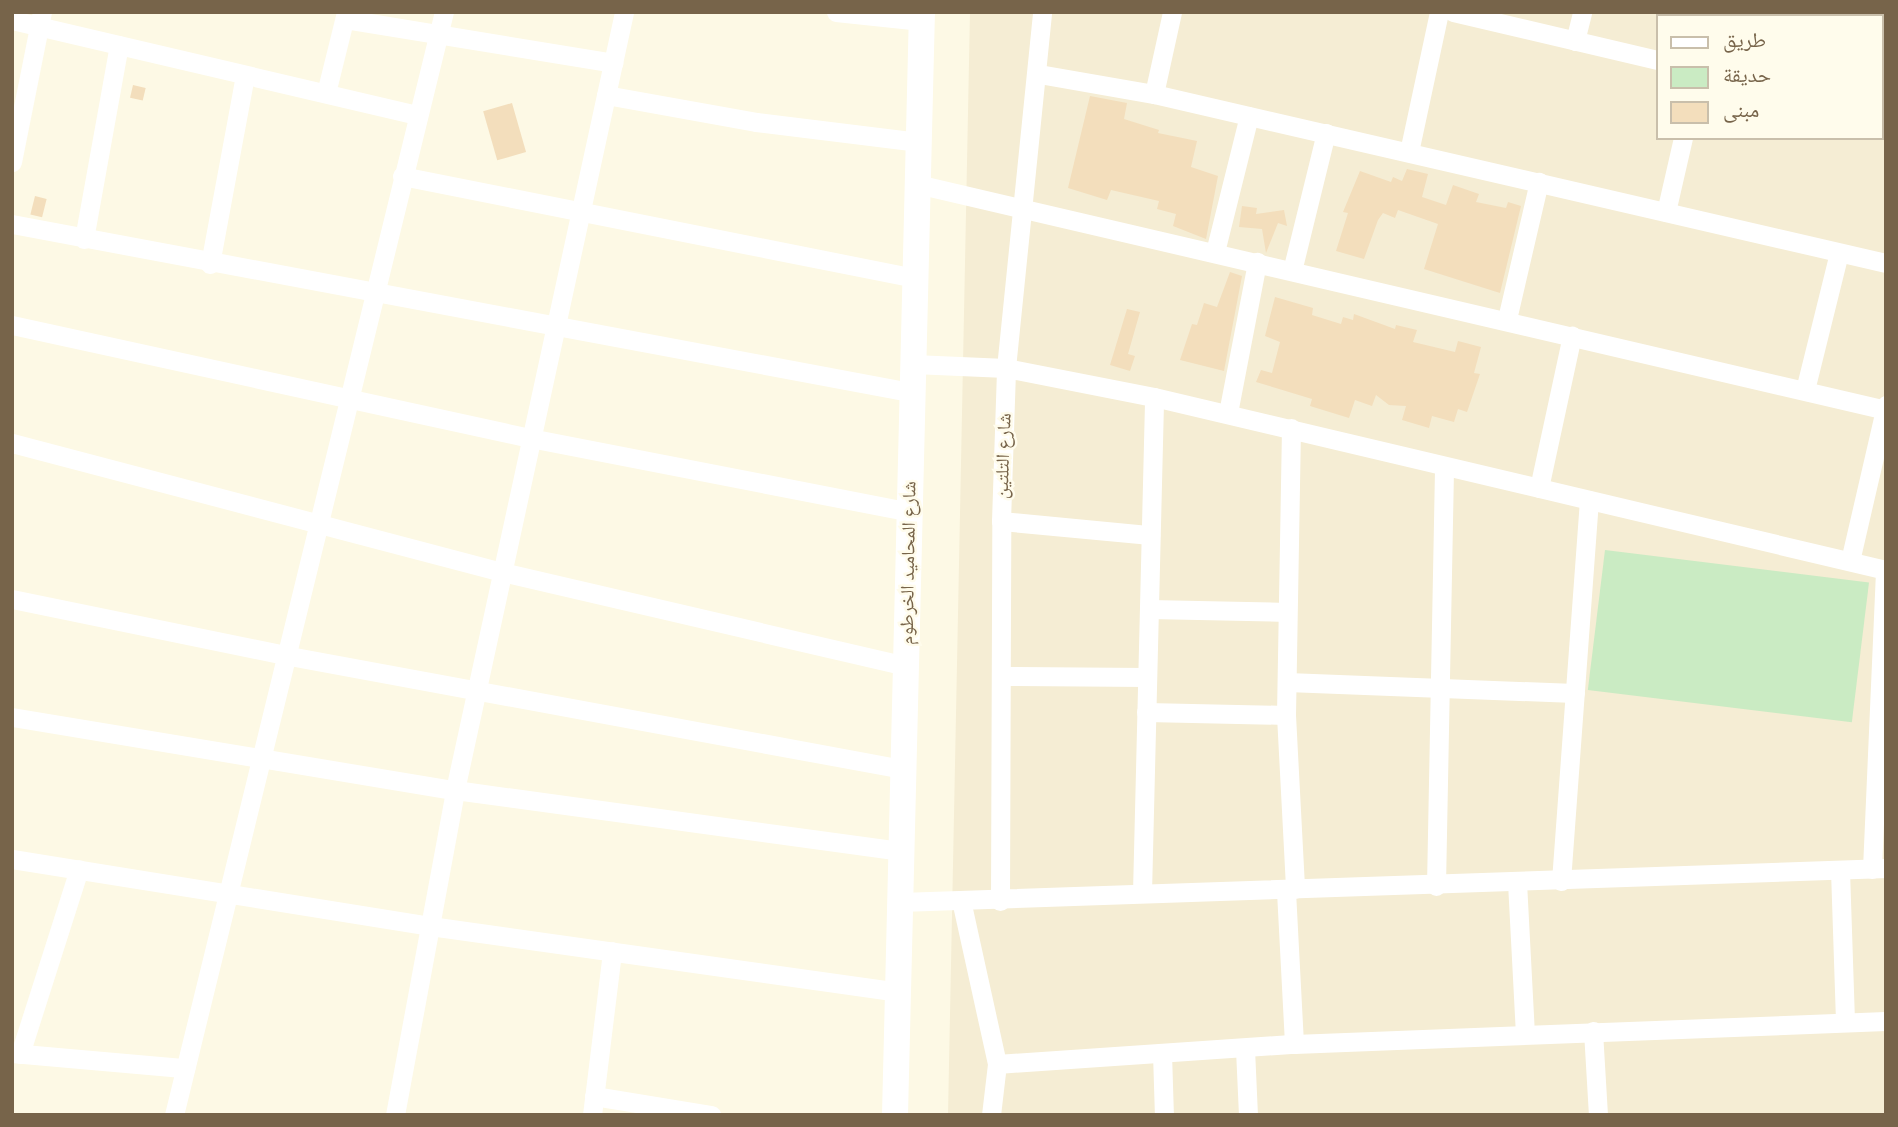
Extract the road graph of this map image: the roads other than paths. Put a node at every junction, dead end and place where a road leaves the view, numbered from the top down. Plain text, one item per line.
1 (443, 12) edge
2 (624, 12) edge
3 (836, 12) edge
4 (1042, 12) edge
5 (1172, 12) edge
6 (1439, 12) edge
7 (1453, 12) edge
8 (1582, 12) edge
9 (345, 15) edge
10 (922, 17) edge
11 (41, 19) edge
12 (12, 20) edge
13 (438, 36) junction
14 (1576, 41) junction
15 (119, 46) junction
16 (1657, 60) edge
17 (613, 63) junction
18 (1039, 74) junction
19 (245, 75) junction
20 (326, 93) junction
21 (1154, 94) junction
22 (606, 95) junction
23 (418, 115) junction
24 (1249, 116) junction
25 (1326, 133) junction
26 (1683, 140) edge
27 (919, 142) junction
28 (1409, 152) junction
29 (12, 162) edge
30 (402, 176) junction
31 (1539, 182) junction
32 (918, 184) junction
33 (1021, 210) junction
34 (579, 212) junction
35 (1666, 212) junction
36 (12, 224) edge
37 (84, 239) junction
38 (1214, 252) junction
39 (1839, 253) junction
40 (1257, 262) junction
41 (1886, 263) edge
42 (210, 264) junction
43 (1292, 271) junction
44 (915, 278) junction
45 (374, 293) junction
46 (1507, 320) junction
47 (554, 324) junction
48 (12, 325) edge
49 (1572, 336) junction
50 (913, 364) junction
51 (1006, 369) junction
52 (1805, 390) junction
53 (910, 392) junction
54 (1154, 397) junction
55 (347, 398) junction
56 (1885, 408) edge
57 (1228, 413) junction
58 (1291, 428) junction
59 (530, 438) junction
60 (12, 443) edge
61 (1444, 466) junction
62 (1539, 488) junction
63 (1589, 500) junction
64 (911, 512) junction
65 (1001, 521) junction
66 (316, 522) junction
67 (1150, 535) junction
68 (1850, 561) junction
69 (1885, 570) edge
70 (502, 572) junction
71 (12, 599) edge
72 (1149, 609) junction
73 (1287, 612) junction
74 (284, 655) junction
75 (906, 666) junction
76 (1003, 676) junction
77 (1147, 677) junction
78 (1287, 682) junction
79 (1438, 688) junction
80 (476, 691) junction
81 (1575, 693) junction
82 (1146, 712) junction
83 (1286, 715) junction
84 (12, 717) edge
85 (259, 757) junction
86 (903, 769) junction
87 (455, 790) junction
88 (900, 850) junction
89 (12, 859) edge
90 (79, 869) junction
91 (1879, 869) edge
92 (1840, 870) junction
93 (1561, 881) junction
94 (1517, 882) junction
95 (1436, 886) junction
96 (1290, 890) junction
97 (226, 893) junction
98 (1142, 893) junction
99 (961, 900) junction
100 (1000, 901) junction
101 (900, 902) junction
102 (430, 926) junction
103 (612, 951) junction
104 (899, 992) junction
105 (1886, 1021) edge
106 (1845, 1022) junction
107 (1593, 1031) junction
108 (1525, 1034) junction
109 (1294, 1044) junction
110 (1245, 1049) junction
111 (1162, 1053) junction
112 (16, 1054) edge
113 (997, 1064) junction
114 (186, 1068) junction
115 (593, 1106) edge
116 (174, 1115) edge
117 (395, 1115) edge
118 (711, 1115) edge
119 (895, 1115) edge
120 (991, 1115) edge
121 (1164, 1115) edge
122 (1248, 1115) edge
123 (1598, 1115) edge

1 - 13 street
2 - 17 street
3 - 10 street
4 - 18 street, شارع التلتين
5 - 21 street
6 - 28 street
7 - 14 street
8 - 14 street
9 - 13 street
9 - 20 street
10 - 27 street, شارع المحاميد الخرطوم
11 - 12 street
11 - 15 street
11 - 29 street
13 - 17 street
13 - 23 street
14 - 16 street
15 - 19 street
15 - 37 street
17 - 22 street
18 - 21 street
18 - 33 street, شارع التلتين
19 - 20 street
19 - 42 street
20 - 23 street
21 - 24 street
22 - 27 street
22 - 34 street
23 - 30 street
24 - 25 street
24 - 38 street
25 - 28 street
25 - 43 street
26 - 35 street
27 - 32 street, شارع المحاميد الخرطوم
28 - 31 street
30 - 34 street
30 - 45 street
31 - 35 street
31 - 46 street
32 - 33 street
32 - 44 street, شارع المحاميد الخرطوم
33 - 38 street
33 - 51 street, شارع التلتين
34 - 44 street
34 - 47 street
35 - 39 street
36 - 37 street
37 - 42 street
38 - 40 street
39 - 41 street
39 - 52 street
40 - 43 street
40 - 57 street
42 - 45 street
43 - 46 street
44 - 50 street, شارع المحاميد الخرطوم
45 - 47 street
45 - 55 street
46 - 49 street
47 - 53 street
47 - 59 street
48 - 55 street
49 - 52 street
49 - 62 street
50 - 51 street
50 - 53 street, شارع المحاميد الخرطوم
51 - 54 street
51 - 65 street, شارع التلتين
52 - 56 street
53 - 64 street, شارع المحاميد الخرطوم
54 - 57 street
54 - 67 street
55 - 59 street
55 - 66 street
56 - 68 street
57 - 58 street
58 - 61 street
58 - 73 street
59 - 64 street
59 - 70 street
60 - 66 street
61 - 62 street
61 - 79 street
62 - 63 street
63 - 68 street
63 - 81 street
64 - 75 street, شارع المحاميد الخرطوم
65 - 67 street
65 - 76 street, شارع التلتين
66 - 70 street
66 - 74 street
67 - 72 street
68 - 69 street
69 - 91 street
70 - 75 street
70 - 80 street
71 - 74 street
72 - 73 street
72 - 77 street
73 - 78 street
74 - 80 street
74 - 85 street
75 - 86 street, شارع المحاميد الخرطوم
76 - 77 street
76 - 100 street, شارع التلتين
77 - 82 street
78 - 79 street
78 - 83 street
79 - 81 street
79 - 95 street
80 - 86 street
80 - 87 street
81 - 93 street
82 - 83 street
82 - 98 street
83 - 96 street
84 - 85 street
85 - 87 street
85 - 97 street
86 - 88 street, شارع المحاميد الخرطوم
87 - 88 street
87 - 102 street
88 - 101 street, شارع المحاميد الخرطوم
89 - 90 street
90 - 97 street
90 - 112 street
91 - 92 street
92 - 93 street
92 - 106 street
93 - 94 street
94 - 95 street
94 - 108 street
95 - 96 street
96 - 98 street
96 - 109 street
97 - 102 street
97 - 114 street
98 - 100 street
99 - 100 street
99 - 101 street
99 - 113 street
101 - 104 street, شارع المحاميد الخرطوم
102 - 103 street
102 - 117 street
103 - 104 street
103 - 115 street
104 - 119 street, شارع المحاميد الخرطوم
105 - 106 street
106 - 107 street
107 - 108 street
107 - 123 street
108 - 109 street
109 - 110 street
110 - 111 street
110 - 122 street
111 - 113 street
111 - 121 street
112 - 114 street
113 - 120 street
114 - 116 street
115 - 118 street

